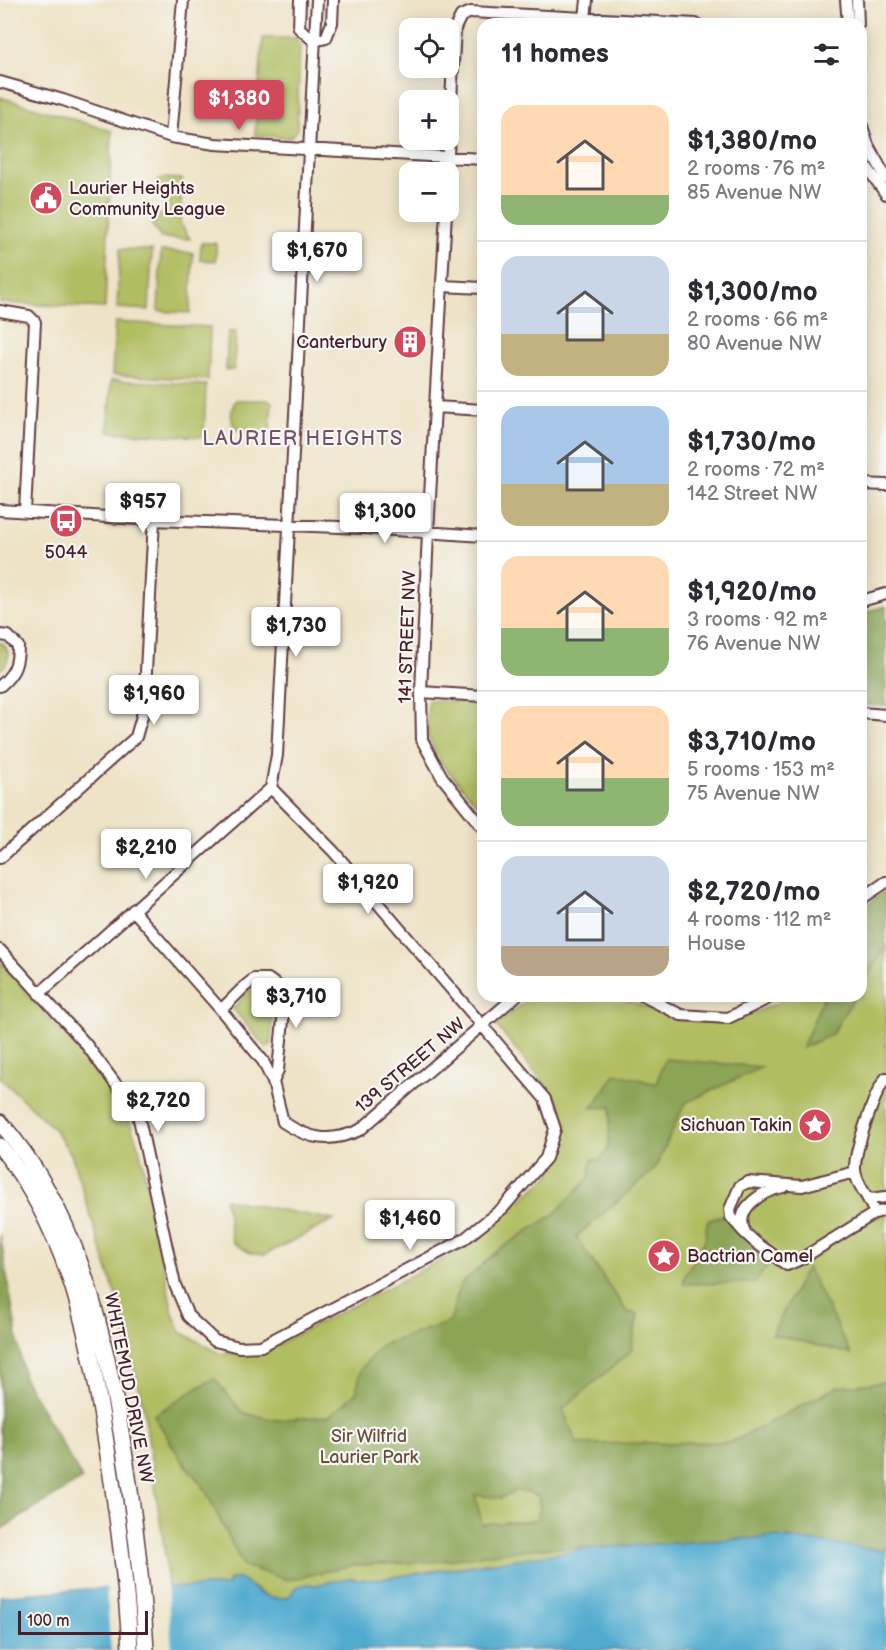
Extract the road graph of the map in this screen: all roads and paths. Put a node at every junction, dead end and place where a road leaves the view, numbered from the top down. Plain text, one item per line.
1 (183, 0) edge
2 (300, 0) edge
3 (317, 0) edge
4 (333, 0) edge
5 (586, 0) edge
6 (846, 0) edge
7 (857, 0) edge
8 (585, 18) joint
9 (848, 18) edge
10 (858, 18) edge
11 (314, 41) junction
12 (0, 82) edge
13 (171, 137) junction
14 (309, 150) junction
15 (448, 157) junction
16 (477, 159) edge
17 (448, 162) edge
18 (869, 169) edge
19 (886, 178) edge
20 (886, 194) edge
21 (445, 222) edge
22 (442, 286) junction
23 (477, 288) edge
24 (0, 311) edge
25 (435, 407) junction
26 (477, 410) edge
27 (867, 484) edge
28 (886, 485) edge
29 (0, 510) edge
30 (25, 511) junction
31 (154, 520) junction
32 (289, 524) junction
33 (428, 532) junction
34 (477, 536) edge
35 (886, 594) edge
36 (867, 599) edge
37 (0, 635) edge
38 (0, 686) edge
39 (421, 692) junction
40 (477, 696) edge
41 (867, 713) edge
42 (886, 715) edge
43 (272, 788) junction
44 (477, 821) edge
45 (0, 858) edge
46 (886, 882) edge
47 (867, 895) edge
48 (133, 910) junction
49 (0, 950) edge
50 (39, 994) junction
51 (509, 1002) edge
52 (655, 1002) edge
53 (761, 1002) edge
54 (221, 1010) junction
55 (482, 1026) junction
56 (886, 1078) edge
57 (273, 1082) junction
58 (0, 1122) edge
59 (0, 1146) edge
60 (855, 1172) junction
61 (787, 1187) junction
62 (886, 1197) edge
63 (868, 1199) junction
64 (880, 1211) edge
65 (747, 1235) junction
66 (130, 1650) edge
67 (146, 1650) edge

1 - 13 street
2 - 11 street
3 - 11 street
4 - 11 street
5 - 8 street
6 - 9 street
7 - 10 street
8 - 15 street
11 - 14 street
12 - 13 street
13 - 14 street
14 - 15 street
14 - 32 street
15 - 16 street
15 - 17 street
18 - 19 street
18 - 20 street
21 - 22 street, 141 STREET NW
22 - 23 street
22 - 25 street, 141 STREET NW
24 - 30 street
25 - 26 street
25 - 33 street, 141 STREET NW
27 - 28 street
29 - 30 street
30 - 31 street
31 - 32 street
31 - 45 street
32 - 33 street
32 - 43 street
33 - 34 street
33 - 39 street, 141 STREET NW
35 - 36 street
37 - 38 street
39 - 40 street
39 - 44 street, 141 STREET NW
41 - 42 street
43 - 48 street
43 - 55 street
46 - 47 street
48 - 50 street
48 - 54 street
49 - 50 street
50 - 55 street
51 - 55 street, 139 STREET NW
52 - 53 street
54 - 57 street
54 - 57 street
55 - 57 street, 139 STREET NW
56 - 60 street
58 - 67 highway, WHITEMUD DRIVE NW
59 - 66 highway, WHITEMUD DRIVE NW
60 - 61 street
60 - 63 street
61 - 65 street
61 - 65 street
62 - 63 street
63 - 64 street
64 - 65 street

